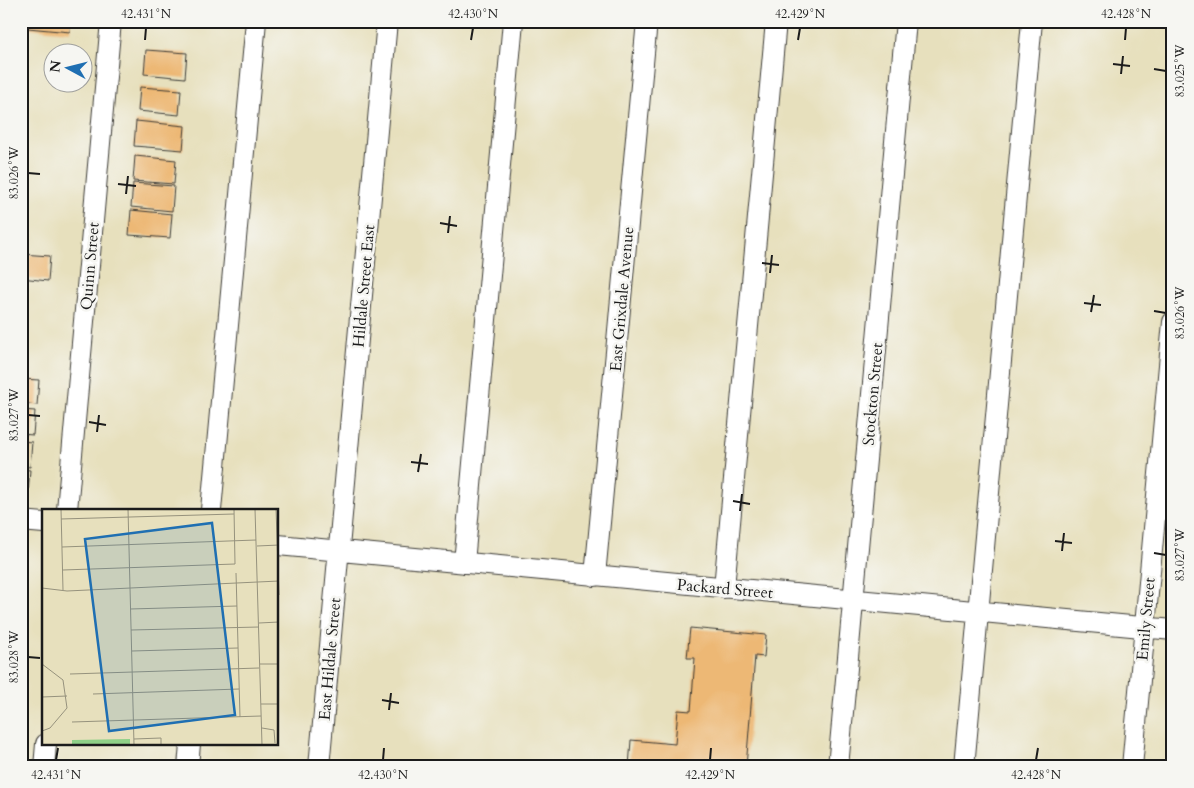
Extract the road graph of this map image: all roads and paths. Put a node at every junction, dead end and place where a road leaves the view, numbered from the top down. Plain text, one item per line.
1 (111, 21) edge
2 (256, 21) edge
3 (387, 21) edge
4 (514, 21) edge
5 (647, 21) edge
6 (776, 21) edge
7 (906, 21) edge
8 (1032, 21) edge
9 (1173, 322) edge
10 (67, 509) edge
11 (211, 509) edge
12 (21, 521) edge
13 (42, 523) edge
14 (279, 545) edge
15 (338, 551) junction
16 (464, 563) junction
17 (595, 576) junction
18 (724, 588) junction
19 (853, 600) junction
20 (979, 612) junction
21 (1144, 628) junction
22 (1173, 630) edge
23 (46, 746) edge
24 (190, 746) edge
25 (44, 767) edge
26 (188, 767) edge
27 (319, 767) edge
28 (838, 767) edge
29 (964, 767) edge
30 (1132, 767) edge

1 - 10 street, Quinn Street
2 - 11 street
3 - 15 street, Hildale Street East
4 - 16 street
5 - 17 street, East Grixdale Avenue
6 - 18 street
7 - 19 street, Stockton Street
8 - 20 street
9 - 21 street, Emily Street
12 - 13 street
14 - 15 street, Packard Street
15 - 16 street, Packard Street
15 - 27 street, East Hildale Street
16 - 17 street, Packard Street
17 - 18 street, Packard Street
18 - 19 street, Packard Street
19 - 20 street, Packard Street
19 - 28 street, Stockton Street
20 - 21 street, Packard Street
20 - 29 street
21 - 22 street, Packard Street
21 - 30 street, Emily Street
23 - 25 street
24 - 26 street

